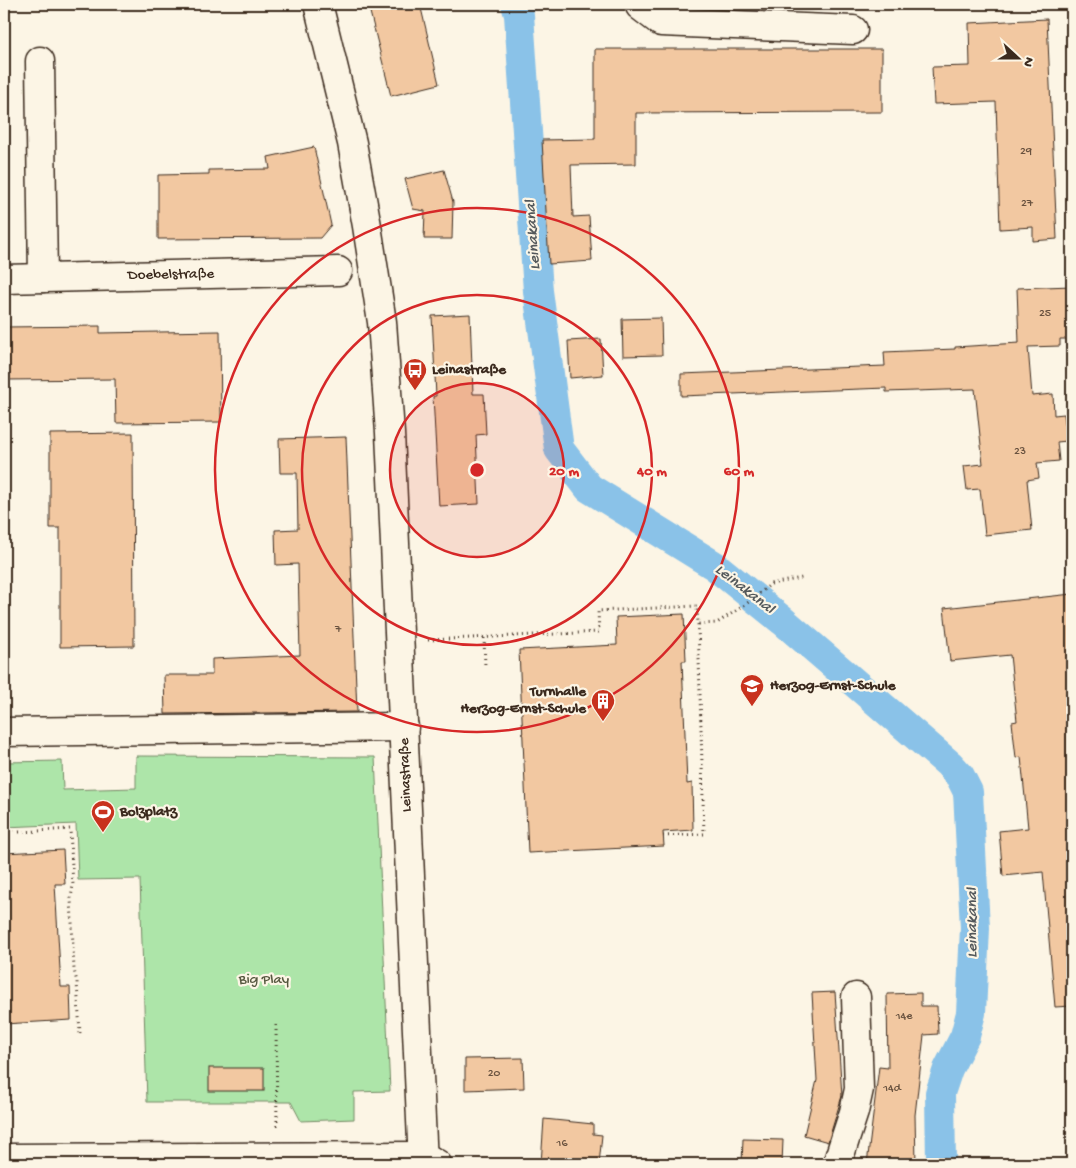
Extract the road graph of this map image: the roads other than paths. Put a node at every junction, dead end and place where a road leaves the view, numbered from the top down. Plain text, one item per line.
1 (318, 4) edge
2 (640, 4) edge
3 (853, 30) dead end
4 (40, 61) dead end
5 (338, 271) dead end
6 (43, 278) junction
7 (4, 279) edge
8 (404, 727) junction
9 (4, 732) edge
10 (856, 996) dead end
11 (4, 1158) edge
12 (427, 1162) edge
13 (837, 1164) edge

1 - 8 street, Leinastraße
2 - 3 street
4 - 6 street
5 - 6 street, Doebelstraße
6 - 7 street, Doebelstraße
8 - 9 street
8 - 12 street, Leinastraße
10 - 13 street
11 - 12 street

